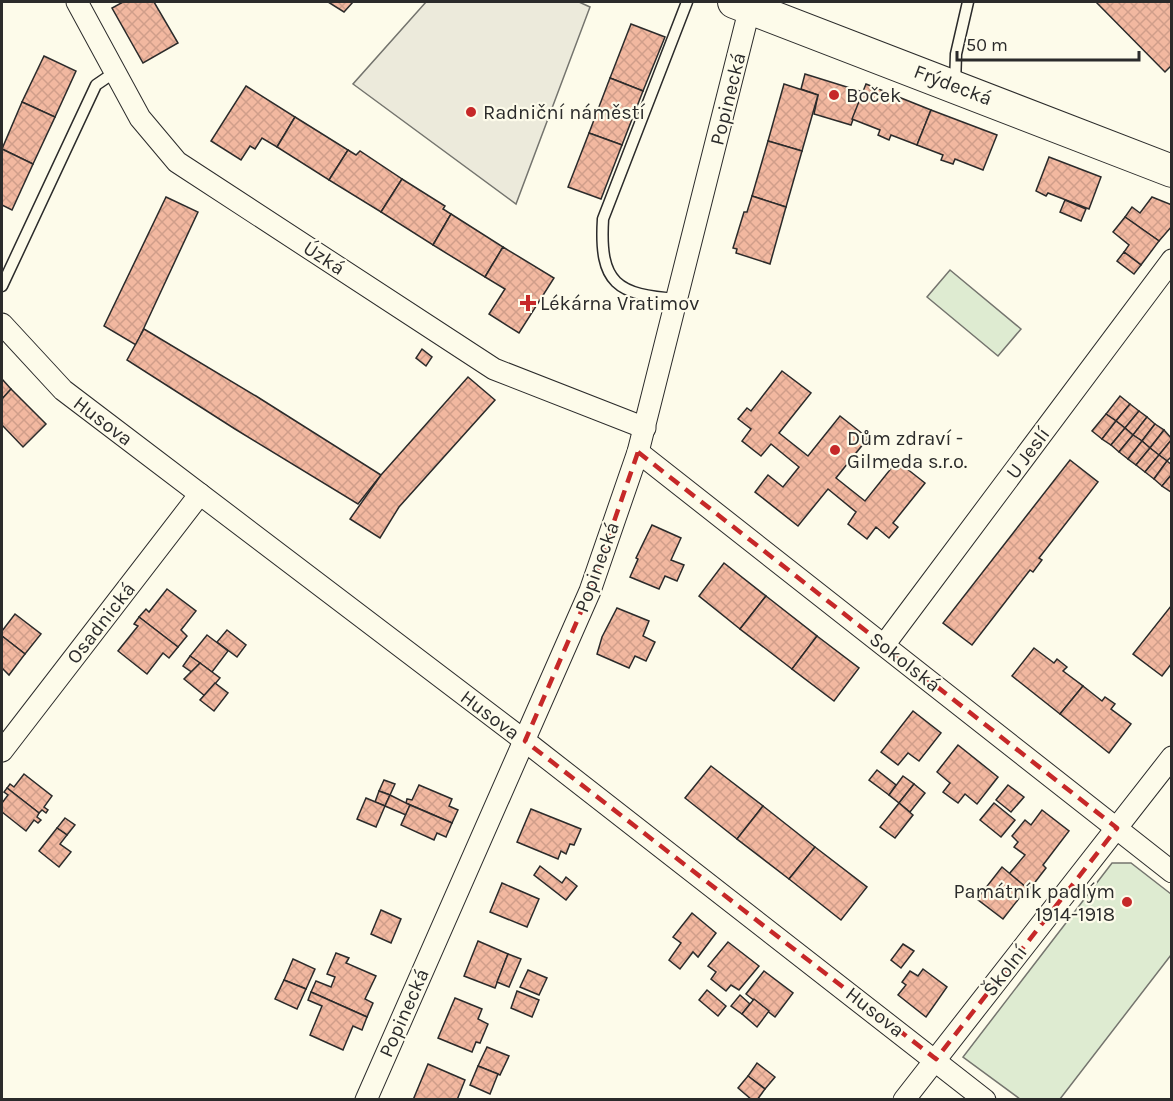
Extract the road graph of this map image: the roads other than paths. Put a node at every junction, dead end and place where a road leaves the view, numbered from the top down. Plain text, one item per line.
1 (77, 2) edge
2 (687, 2) edge
3 (968, 2) edge
4 (751, 4) edge
5 (115, 72) junction
6 (955, 85) junction
7 (1172, 171) edge
8 (1172, 260) edge
9 (2, 286) edge
10 (678, 299) junction
11 (2, 324) edge
12 (645, 428) junction
13 (638, 452) junction
14 (201, 494) junction
15 (884, 645) junction
16 (525, 741) junction
17 (2, 751) edge
18 (1172, 757) edge
19 (1117, 828) junction
20 (1172, 872) edge
21 (936, 1059) junction
22 (366, 1100) edge
23 (904, 1100) edge
24 (985, 1100) edge

1 - 5 street, Úzká
2 - 10 lane
3 - 6 lane
4 - 6 main road, Frýdecká
4 - 10 street, Popinecká
5 - 9 lane
5 - 12 street, Úzká
6 - 7 main road, Frýdecká
8 - 15 street, U Jeslí
10 - 12 street, Popinecká
11 - 14 street, Husova
12 - 13 street, Popinecká
13 - 15 street, Sokolská
13 - 16 street, Popinecká
14 - 16 street, Husova
14 - 17 street, Osadnická
15 - 19 street, Sokolská
16 - 21 street, Husova
16 - 22 street, Popinecká
18 - 19 street, Školní
19 - 20 street, Sokolská
19 - 21 street, Školní
21 - 23 street, Školní
21 - 24 street, Husova

